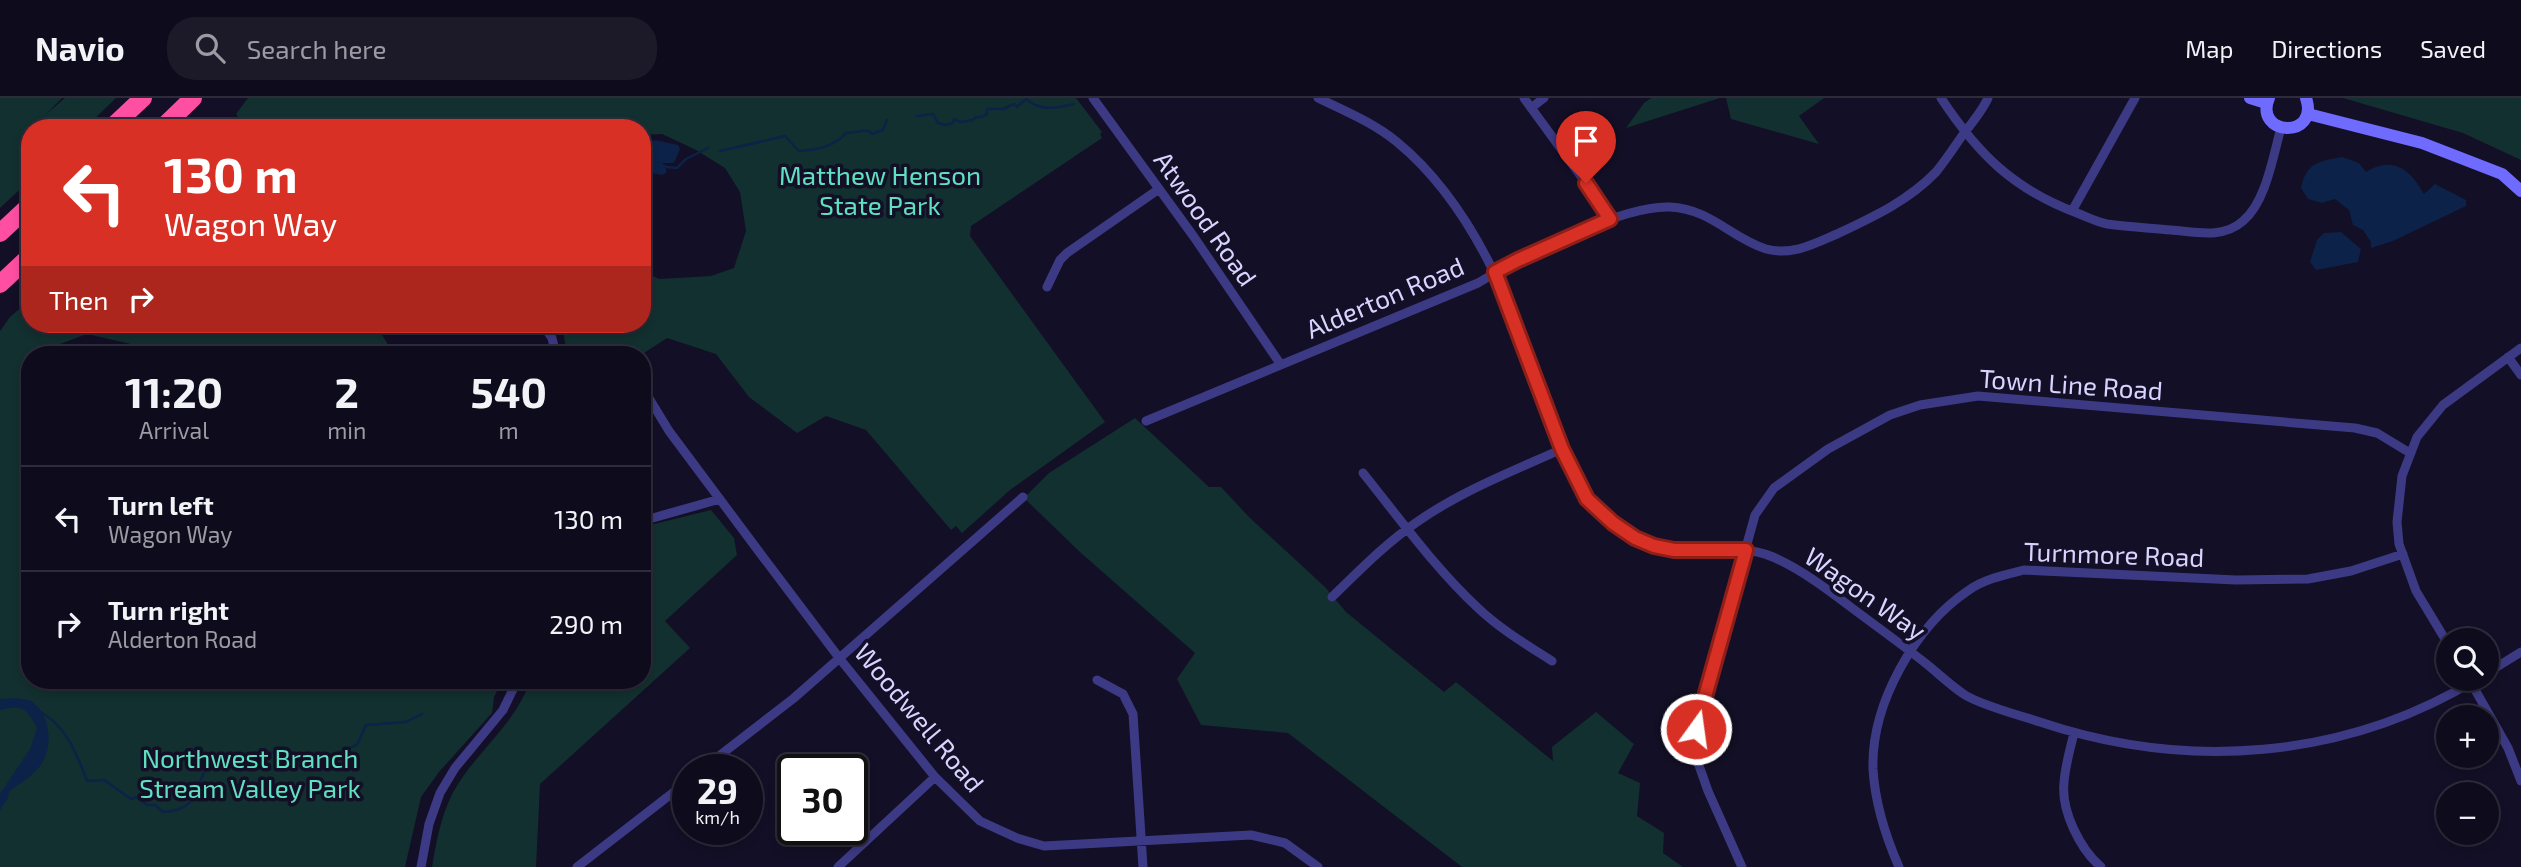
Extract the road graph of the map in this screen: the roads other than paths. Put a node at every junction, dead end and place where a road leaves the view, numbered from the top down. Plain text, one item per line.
1 (142, 98) edge
2 (192, 98) edge
3 (1093, 98) edge
4 (1318, 98) edge
5 (1524, 98) edge
6 (1545, 98) edge
7 (1941, 98) edge
8 (1988, 98) edge
9 (2135, 98) edge
10 (2250, 98) edge
11 (2306, 98) edge
12 (2267, 100) edge
13 (1531, 108) junction
14 (2308, 114) junction
15 (120, 119) edge
16 (171, 119) edge
17 (2281, 128) junction
18 (1964, 133) junction
19 (1160, 189) junction
20 (2521, 191) edge
21 (2072, 211) junction
22 (21, 213) edge
23 (1610, 219) junction
24 (0, 233) edge
25 (21, 264) edge
26 (1495, 272) junction
27 (0, 284) edge
28 (1047, 287) dead end
29 (2521, 348) edge
30 (2508, 357) junction
31 (1281, 365) junction
32 (2521, 375) edge
33 (651, 401) edge
34 (1146, 421) dead end
35 (1562, 449) junction
36 (2410, 453) junction
37 (1363, 473) dead end
38 (1023, 498) dead end
39 (720, 499) junction
40 (651, 518) edge
41 (1408, 529) junction
42 (1746, 550) junction
43 (2403, 554) junction
44 (1332, 597) dead end
45 (2438, 628) edge
46 (1911, 652) junction
47 (2521, 652) edge
48 (840, 659) junction
49 (1552, 662) dead end
50 (2499, 666) edge
51 (1097, 680) dead end
52 (513, 689) edge
53 (2453, 691) edge
54 (2478, 691) edge
55 (2074, 733) junction
56 (721, 754) edge
57 (935, 777) junction
58 (2521, 781) edge
59 (672, 793) edge
60 (1141, 841) junction
61 (421, 867) edge
62 (577, 867) edge
63 (838, 867) edge
64 (1143, 867) edge
65 (1318, 867) edge
66 (1742, 867) edge
67 (1899, 867) edge
68 (2101, 867) edge

1 - 15 highway
2 - 16 highway
3 - 19 street, Atwood Road
4 - 26 street, Wagon Way
5 - 13 street
6 - 13 street
7 - 18 street
8 - 18 street, Alderton Road
9 - 21 street
10 - 12 street
11 - 14 street
12 - 17 street
13 - 23 street
14 - 17 street
14 - 20 street
17 - 21 street
18 - 21 street
18 - 23 street, Alderton Road
19 - 28 street
19 - 31 street, Atwood Road
22 - 24 highway
23 - 26 street, Alderton Road
25 - 27 highway
26 - 31 street, Alderton Road
26 - 35 street, Wagon Way
29 - 30 street
30 - 32 street
30 - 36 street
31 - 34 street, Alderton Road
33 - 39 street, Woodwell Road
35 - 41 street
35 - 42 street, Wagon Way
36 - 42 street, Town Line Road
36 - 43 street
37 - 41 street
38 - 48 street
39 - 40 street
39 - 48 street, Woodwell Road
41 - 44 street
41 - 49 street
42 - 46 street, Wagon Way
42 - 66 street, Town Line Road
43 - 45 street
43 - 46 street, Turnmore Road
46 - 55 street, Wagon Way
46 - 67 street, Turnmore Road
47 - 50 street
48 - 56 street
48 - 57 street, Woodwell Road
51 - 60 street
52 - 61 street
53 - 55 street, Wagon Way
54 - 58 street
55 - 68 street
57 - 60 street, Woodwell Road
57 - 63 street
59 - 62 street
60 - 64 street
60 - 65 street, Woodwell Road

